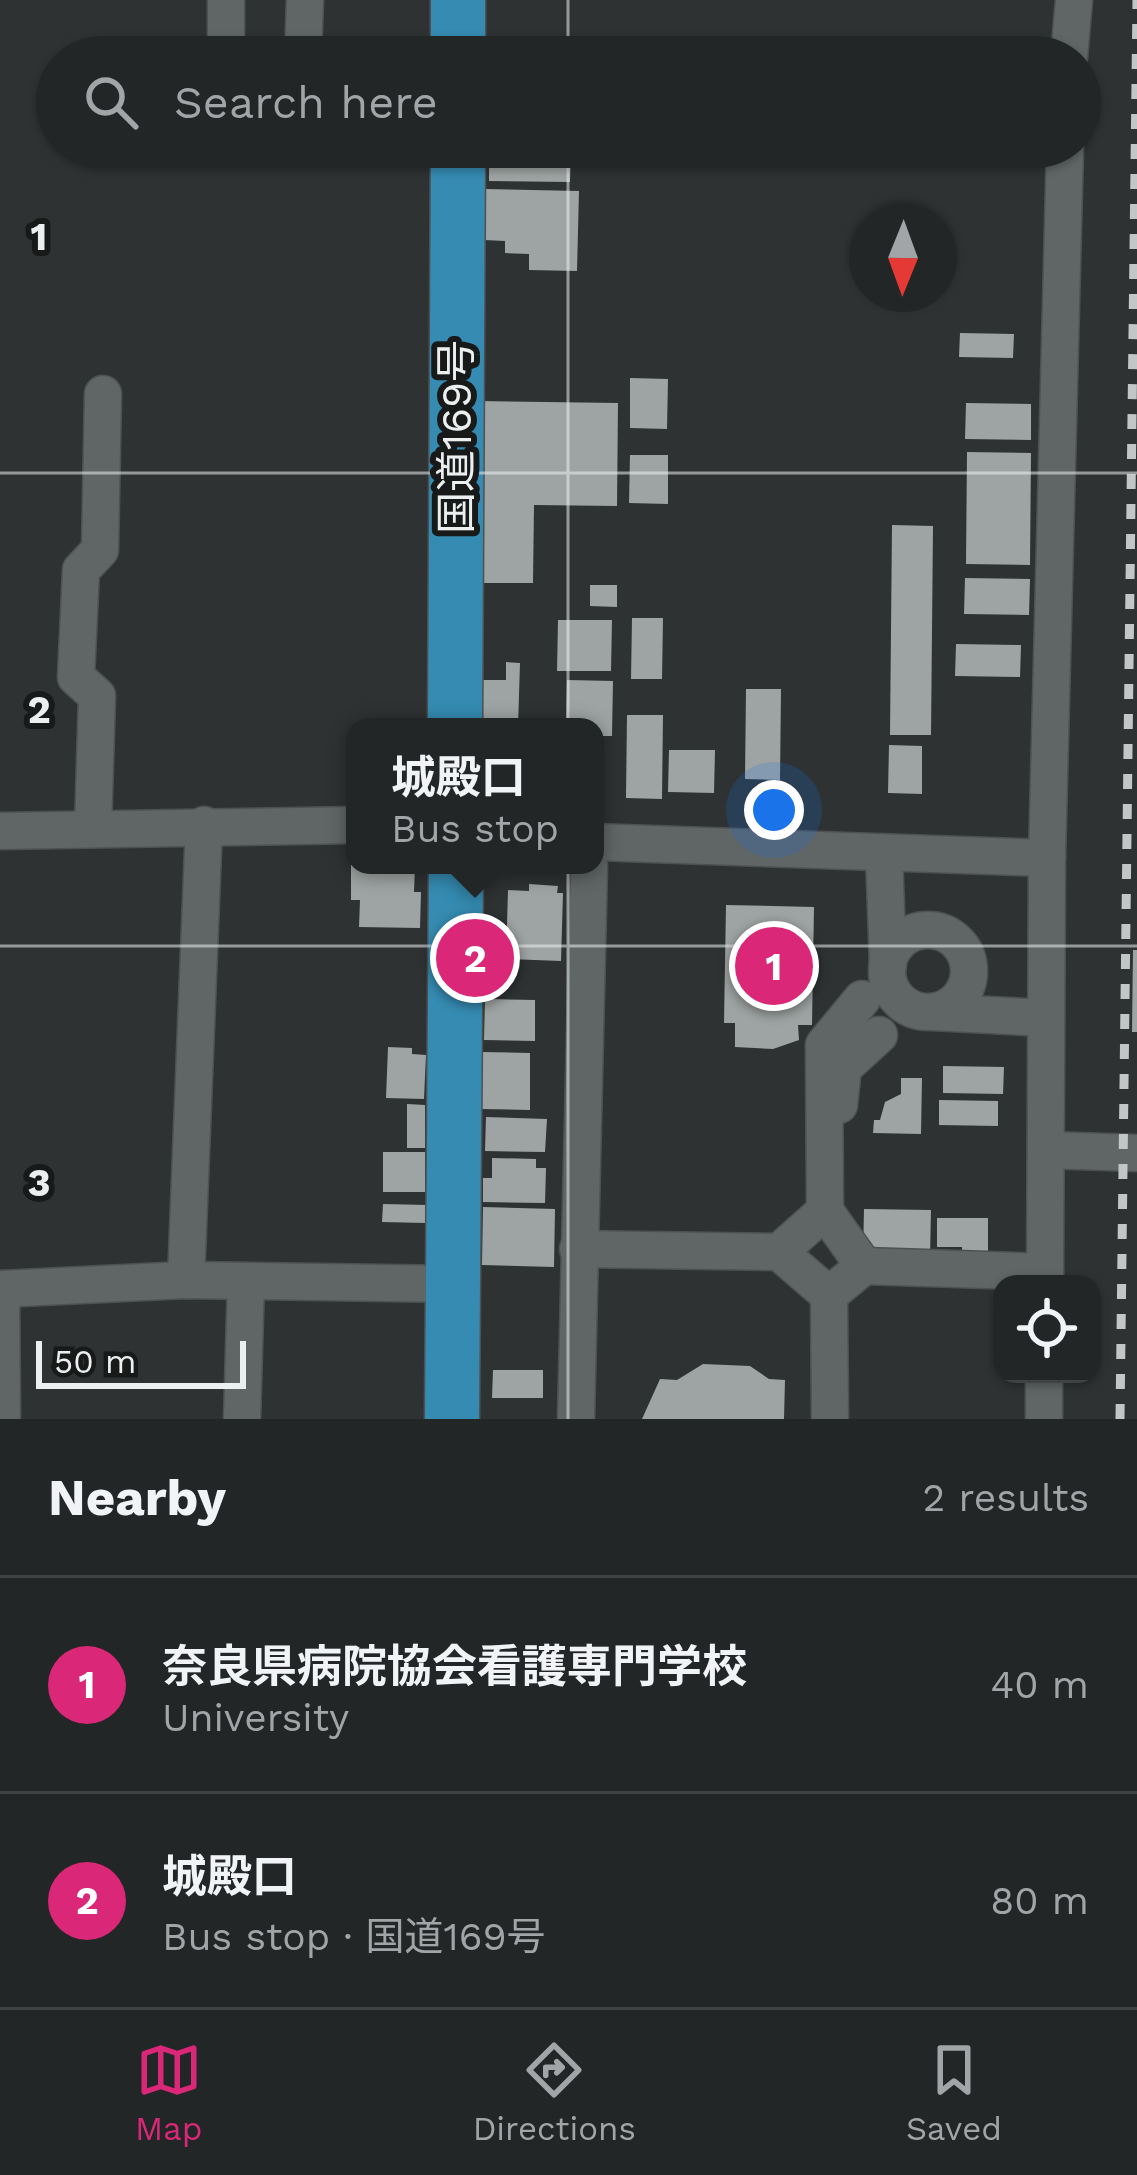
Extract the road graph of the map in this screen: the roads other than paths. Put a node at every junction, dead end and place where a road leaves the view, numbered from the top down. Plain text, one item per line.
1 (226, 0) edge
2 (305, 0) edge
3 (458, 0) edge
4 (1074, 0) edge
5 (226, 36) edge
6 (304, 36) edge
7 (458, 36) edge
8 (1071, 36) edge
9 (458, 168) edge
10 (1064, 168) edge
11 (104, 394) dead end
12 (455, 718) edge
13 (204, 825) junction
14 (346, 825) edge
15 (93, 829) junction
16 (0, 831) edge
17 (604, 842) edge
18 (884, 854) junction
19 (1047, 858) junction
20 (456, 874) edge
21 (589, 874) edge
22 (887, 965) junction
23 (862, 999) dead end
24 (930, 1012) junction
25 (1046, 1018) junction
26 (879, 1035) dead end
27 (1046, 1150) junction
28 (1137, 1153) edge
29 (831, 1220) junction
30 (578, 1249) junction
31 (779, 1252) junction
32 (864, 1266) junction
33 (1000, 1275) edge
34 (1046, 1275) edge
35 (186, 1280) junction
36 (246, 1281) junction
37 (454, 1284) junction
38 (1, 1289) edge
39 (829, 1295) junction
40 (1044, 1383) edge
41 (2, 1419) edge
42 (242, 1419) edge
43 (452, 1419) edge
44 (576, 1419) edge
45 (830, 1419) edge
46 (1044, 1419) edge

1 - 5 street
2 - 6 street
3 - 7 highway
4 - 8 street
9 - 12 highway, 国道169号
10 - 19 street
11 - 15 street
13 - 14 street
13 - 15 street
13 - 35 street
15 - 16 street
17 - 18 street
18 - 19 street
18 - 22 street
19 - 25 street
20 - 37 highway
21 - 30 street
22 - 24 street
22 - 24 street
23 - 29 street
24 - 25 street
25 - 27 street
26 - 29 street
27 - 28 street
27 - 34 street
29 - 31 street
29 - 32 street
30 - 31 street
30 - 44 street
31 - 39 street
32 - 33 street
32 - 39 street
35 - 36 street
35 - 38 street
36 - 37 street
36 - 42 street
37 - 43 highway
38 - 41 street
39 - 45 street
40 - 46 street

